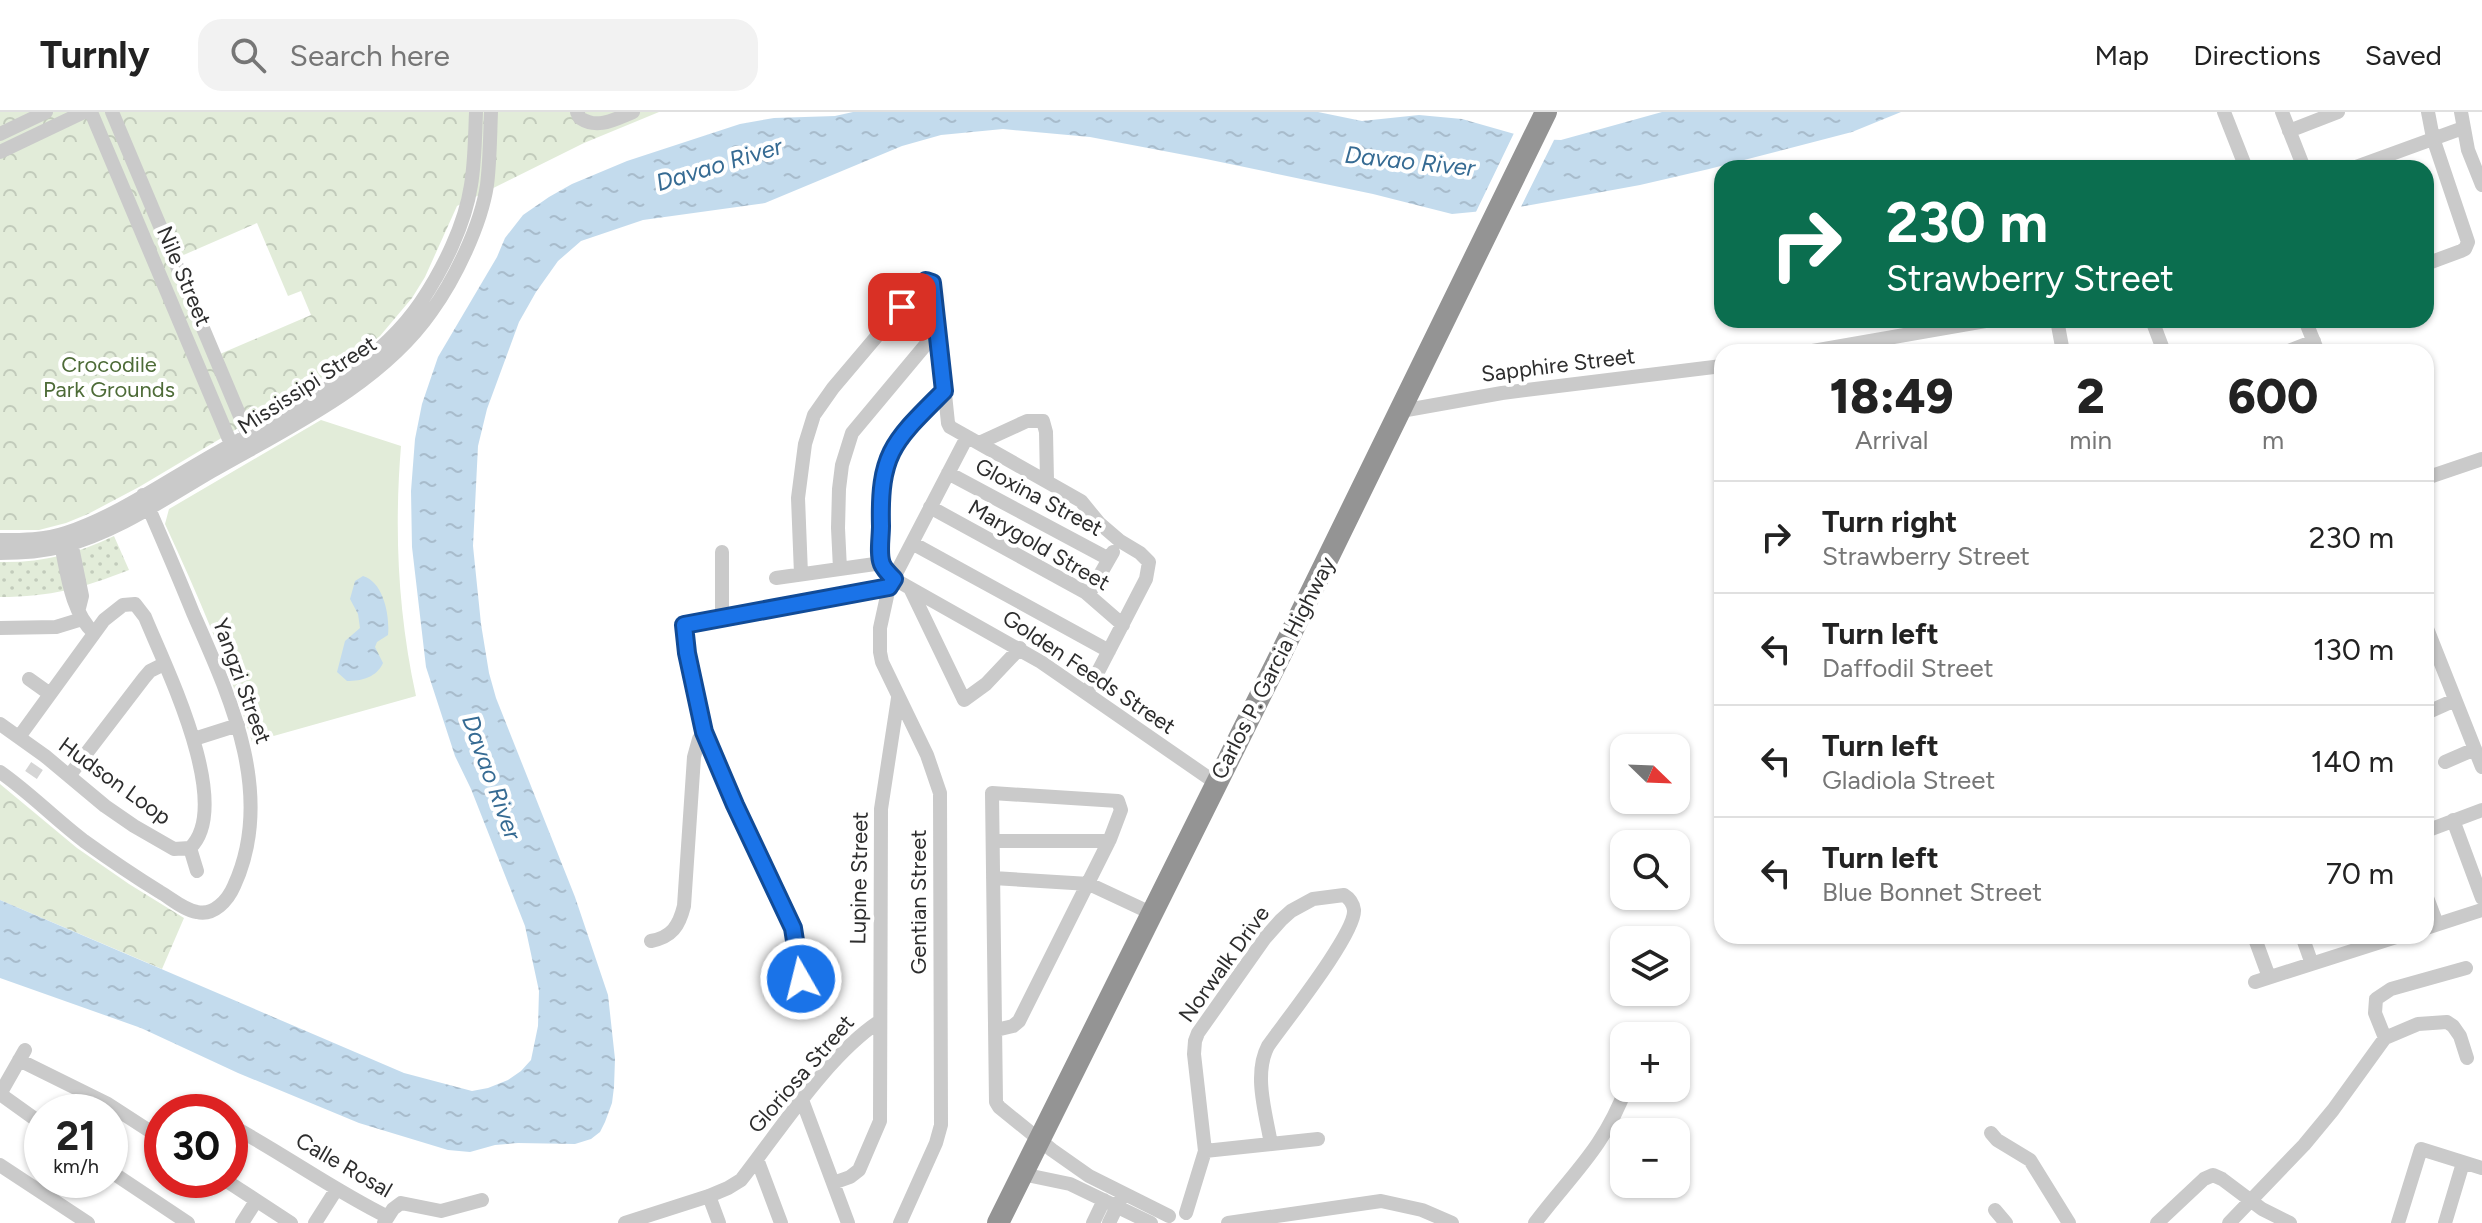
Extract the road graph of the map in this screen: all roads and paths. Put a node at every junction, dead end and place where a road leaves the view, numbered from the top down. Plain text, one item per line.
1 (46, 112) edge
2 (84, 112) edge
3 (91, 112) edge
4 (112, 112) edge
5 (476, 112) edge
6 (491, 112) edge
7 (577, 112) edge
8 (633, 112) edge
9 (1546, 112) edge
10 (2224, 112) edge
11 (2282, 112) edge
12 (2338, 112) edge
13 (2428, 112) edge
14 (2461, 112) edge
15 (2463, 128) junction
16 (2289, 131) junction
17 (0, 134) edge
18 (2433, 138) junction
19 (0, 152) edge
20 (2243, 160) edge
21 (2301, 160) edge
22 (2391, 160) edge
23 (2482, 185) edge
24 (2434, 260) edge
25 (1952, 328) edge
26 (938, 330) junction
27 (1874, 344) edge
28 (1714, 367) edge
29 (347, 383) junction
30 (944, 391) junction
31 (1401, 411) junction
32 (973, 440) junction
33 (250, 441) junction
34 (234, 450) junction
35 (2482, 459) edge
36 (948, 473) junction
37 (2434, 475) edge
38 (1047, 481) junction
39 (146, 502) junction
40 (930, 507) junction
41 (0, 540) edge
42 (65, 540) junction
43 (1120, 541) junction
44 (912, 543) junction
45 (722, 552) dead end
46 (0, 553) edge
47 (1109, 559) junction
48 (882, 563) junction
49 (840, 569) junction
50 (801, 574) junction
51 (776, 578) dead end
52 (891, 583) junction
53 (910, 588) junction
54 (1089, 594) junction
55 (81, 614) junction
56 (722, 620) junction
57 (1123, 625) junction
58 (0, 628) edge
59 (94, 633) junction
60 (1020, 648) junction
61 (1109, 651) junction
62 (2434, 662) edge
63 (164, 664) junction
64 (29, 679) dead end
65 (1087, 693) junction
66 (50, 694) junction
67 (898, 697) junction
68 (2455, 700) junction
69 (2434, 709) edge
70 (0, 724) edge
71 (238, 725) junction
72 (704, 732) junction
73 (19, 737) junction
74 (194, 739) junction
75 (2475, 749) junction
76 (2445, 762) dead end
77 (2482, 767) edge
78 (0, 772) edge
79 (33, 772) junction
80 (69, 776) junction
81 (1216, 783) junction
82 (2482, 810) edge
83 (2453, 820) junction
84 (2434, 828) edge
85 (994, 841) junction
86 (1109, 841) junction
87 (190, 848) junction
88 (197, 871) dead end
89 (993, 878) junction
90 (1089, 884) junction
91 (2482, 898) edge
92 (2482, 910) edge
93 (1151, 913) junction
94 (2434, 925) edge
95 (651, 941) dead end
96 (2255, 944) edge
97 (2305, 944) edge
98 (2351, 944) edge
99 (2374, 944) edge
100 (2353, 951) junction
101 (2312, 964) junction
102 (2466, 968) dead end
103 (796, 1009) dead end
104 (880, 1021) junction
105 (996, 1030) junction
106 (2385, 1038) junction
107 (2467, 1058) dead end
108 (0, 1094) edge
109 (802, 1100) junction
110 (1620, 1102) edge
111 (24, 1111) edge
112 (144, 1127) edge
113 (1991, 1133) dead end
114 (248, 1135) edge
115 (1039, 1139) junction
116 (1318, 1139) dead end
117 (1271, 1144) junction
118 (1205, 1151) junction
119 (757, 1159) junction
120 (2463, 1163) junction
121 (0, 1165) edge
122 (2482, 1168) edge
123 (1022, 1174) junction
124 (128, 1183) edge
125 (833, 1183) junction
126 (1086, 1183) junction
127 (336, 1190) junction
128 (248, 1196) edge
129 (709, 1196) junction
130 (482, 1200) dead end
131 (1115, 1200) junction
132 (2251, 1200) junction
133 (256, 1201) junction
134 (1995, 1210) dead end
135 (659, 1218) edge
136 (1191, 1218) edge
137 (1167, 1219) edge
138 (386, 1220) edge
139 (88, 1223) edge
140 (188, 1223) edge
141 (242, 1223) edge
142 (291, 1223) edge
143 (315, 1223) edge
144 (625, 1223) edge
145 (719, 1223) edge
146 (781, 1223) edge
147 (848, 1223) edge
148 (900, 1223) edge
149 (998, 1223) edge
150 (1093, 1223) edge
151 (1109, 1223) edge
152 (1151, 1223) edge
153 (1228, 1223) edge
154 (1452, 1223) edge
155 (1535, 1223) edge
156 (2006, 1223) edge
157 (2069, 1223) edge
158 (2157, 1223) edge
159 (2229, 1223) edge
160 (2290, 1223) edge
161 (2398, 1223) edge
162 (2445, 1223) edge

1 - 17 street
2 - 19 street
3 - 34 street, Nile Street
4 - 33 street, Nile Street
5 - 29 street, Mississipi Street
6 - 29 street, Mississipi Street
7 - 8 street
9 - 31 highway, Carlos P. Garcia Highway
10 - 20 street
11 - 16 street
12 - 16 street
13 - 18 street
14 - 15 street
15 - 18 street
15 - 23 street
16 - 21 street
18 - 22 street
18 - 24 street
25 - 27 street
26 - 30 street
26 - 49 street
26 - 50 street
28 - 31 street, Sapphire Street
29 - 33 street, Mississipi Street
30 - 32 street
30 - 48 street
31 - 81 highway, Carlos P. Garcia Highway
32 - 36 street, Gentian Street
32 - 38 street
32 - 38 street
33 - 34 street, Mississipi Street
34 - 39 street, Mississipi Street
35 - 37 street
36 - 40 street, Gentian Street
36 - 47 street, Gloxina Street
38 - 43 street
39 - 42 street, Mississipi Street
39 - 71 street, Yangzi Street
40 - 44 street, Gentian Street
40 - 54 street, Marygold Street
41 - 42 street, Mississipi Street
42 - 46 street, Mississipi Street
42 - 55 street
43 - 47 street
43 - 57 street
44 - 52 street, Gentian Street
44 - 61 street
45 - 56 street
47 - 54 street
48 - 49 street
48 - 52 street
49 - 50 street
50 - 51 street
52 - 53 street, Golden Feeds Street
52 - 56 street
52 - 67 street, Gentian Street
53 - 60 street, Golden Feeds Street
53 - 60 street
54 - 57 street, Marygold Street
55 - 58 street
55 - 59 street
56 - 72 street
57 - 61 street
59 - 63 street, Hudson Loop
59 - 66 street
60 - 65 street, Golden Feeds Street
61 - 65 street
62 - 68 street
63 - 74 street, Hudson Loop
63 - 80 street
64 - 66 street
65 - 81 street, Golden Feeds Street
66 - 73 street
67 - 104 street, Lupine Street
67 - 148 street, Gentian Street
68 - 69 street
68 - 75 street
70 - 73 street, Hudson Loop
71 - 74 street
71 - 79 street, Yangzi Street
72 - 95 street
72 - 103 street
73 - 79 street, Hudson Loop
74 - 87 street, Hudson Loop
75 - 76 street
75 - 77 street
78 - 79 street, Yangzi Street
79 - 80 street, Hudson Loop
80 - 87 street, Hudson Loop
81 - 93 highway, Carlos P. Garcia Highway
82 - 83 street
83 - 84 street
83 - 91 street
85 - 86 street
85 - 86 street
85 - 89 street
86 - 90 street
87 - 88 street
89 - 90 street
89 - 105 street
90 - 93 street
90 - 105 street
92 - 94 street
93 - 115 highway, Carlos P. Garcia Highway
96 - 101 street
97 - 101 street
98 - 100 street
99 - 100 street
100 - 101 street
102 - 106 street
104 - 109 street, Gloriosa Street
104 - 125 street, Lupine Street
105 - 115 street
106 - 107 street
106 - 132 street
108 - 111 street
108 - 112 street
109 - 119 street, Gloriosa Street
109 - 125 street
110 - 155 street
113 - 157 street
114 - 127 street, Calle Rosal
115 - 123 highway, Carlos P. Garcia Highway
115 - 126 street
116 - 117 street
117 - 118 street
117 - 118 street, Norwalk Drive
118 - 136 street, Norwalk Drive
119 - 129 street, Gloriosa Street
119 - 146 street
120 - 122 street
120 - 161 street
120 - 162 street
121 - 139 street
123 - 126 street
123 - 149 highway, Carlos P. Garcia Highway
124 - 140 street
125 - 147 street
126 - 131 street
127 - 138 street, Calle Rosal
127 - 143 street
128 - 133 street
129 - 135 street, Gloriosa Street
129 - 145 street
130 - 138 street, Calle Rosal
131 - 137 street
131 - 150 street
131 - 151 street
131 - 152 street
132 - 158 street
132 - 159 street
132 - 160 street
133 - 141 street
133 - 142 street
134 - 156 street
135 - 144 street, Gloriosa Street
136 - 137 street
153 - 154 street

